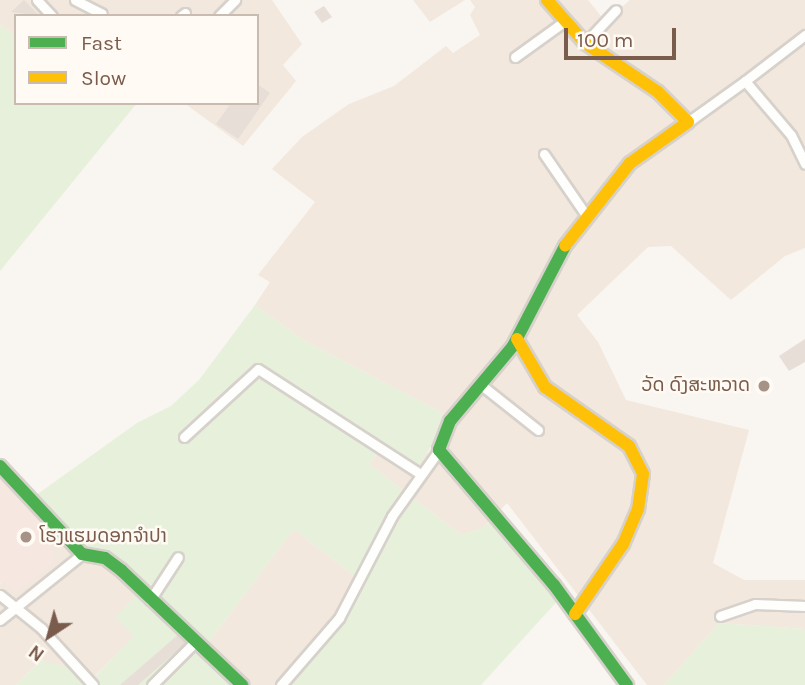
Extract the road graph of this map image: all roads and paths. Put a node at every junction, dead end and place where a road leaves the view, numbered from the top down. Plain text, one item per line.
1 (37, 0) edge
2 (75, 0) edge
3 (235, 0) edge
4 (547, 0) edge
5 (616, 10) dead end
6 (50, 14) edge
7 (102, 14) edge
8 (221, 14) edge
9 (565, 21) junction
10 (805, 35) edge
11 (585, 43) junction
12 (515, 57) dead end
13 (745, 81) junction
14 (688, 122) junction
15 (544, 154) dead end
16 (805, 164) edge
17 (586, 215) junction
18 (517, 339) junction
19 (481, 384) junction
20 (538, 430) dead end
21 (184, 438) dead end
22 (439, 450) junction
23 (0, 466) edge
24 (420, 474) junction
25 (82, 554) junction
26 (178, 558) dead end
27 (0, 595) edge
28 (150, 600) junction
29 (14, 605) junction
30 (805, 606) edge
31 (575, 614) junction
32 (720, 616) dead end
33 (0, 620) edge
34 (193, 644) junction
35 (88, 683) edge
36 (152, 685) edge
37 (242, 685) edge
38 (281, 685) edge
39 (627, 685) edge

1 - 6 street
2 - 7 street
3 - 8 street
4 - 9 street
5 - 11 street
9 - 11 street
9 - 12 street
10 - 13 street
11 - 14 street
13 - 14 street
13 - 16 street
14 - 17 street
15 - 17 street
17 - 18 street
18 - 19 street
18 - 31 street
19 - 20 street
19 - 22 street
21 - 24 street
22 - 24 street
22 - 31 street
23 - 25 street
24 - 38 street
25 - 28 street
25 - 29 street
26 - 28 street
27 - 29 street
28 - 34 street
29 - 33 street
29 - 35 street
30 - 32 street
31 - 39 street
34 - 36 street
34 - 37 street

